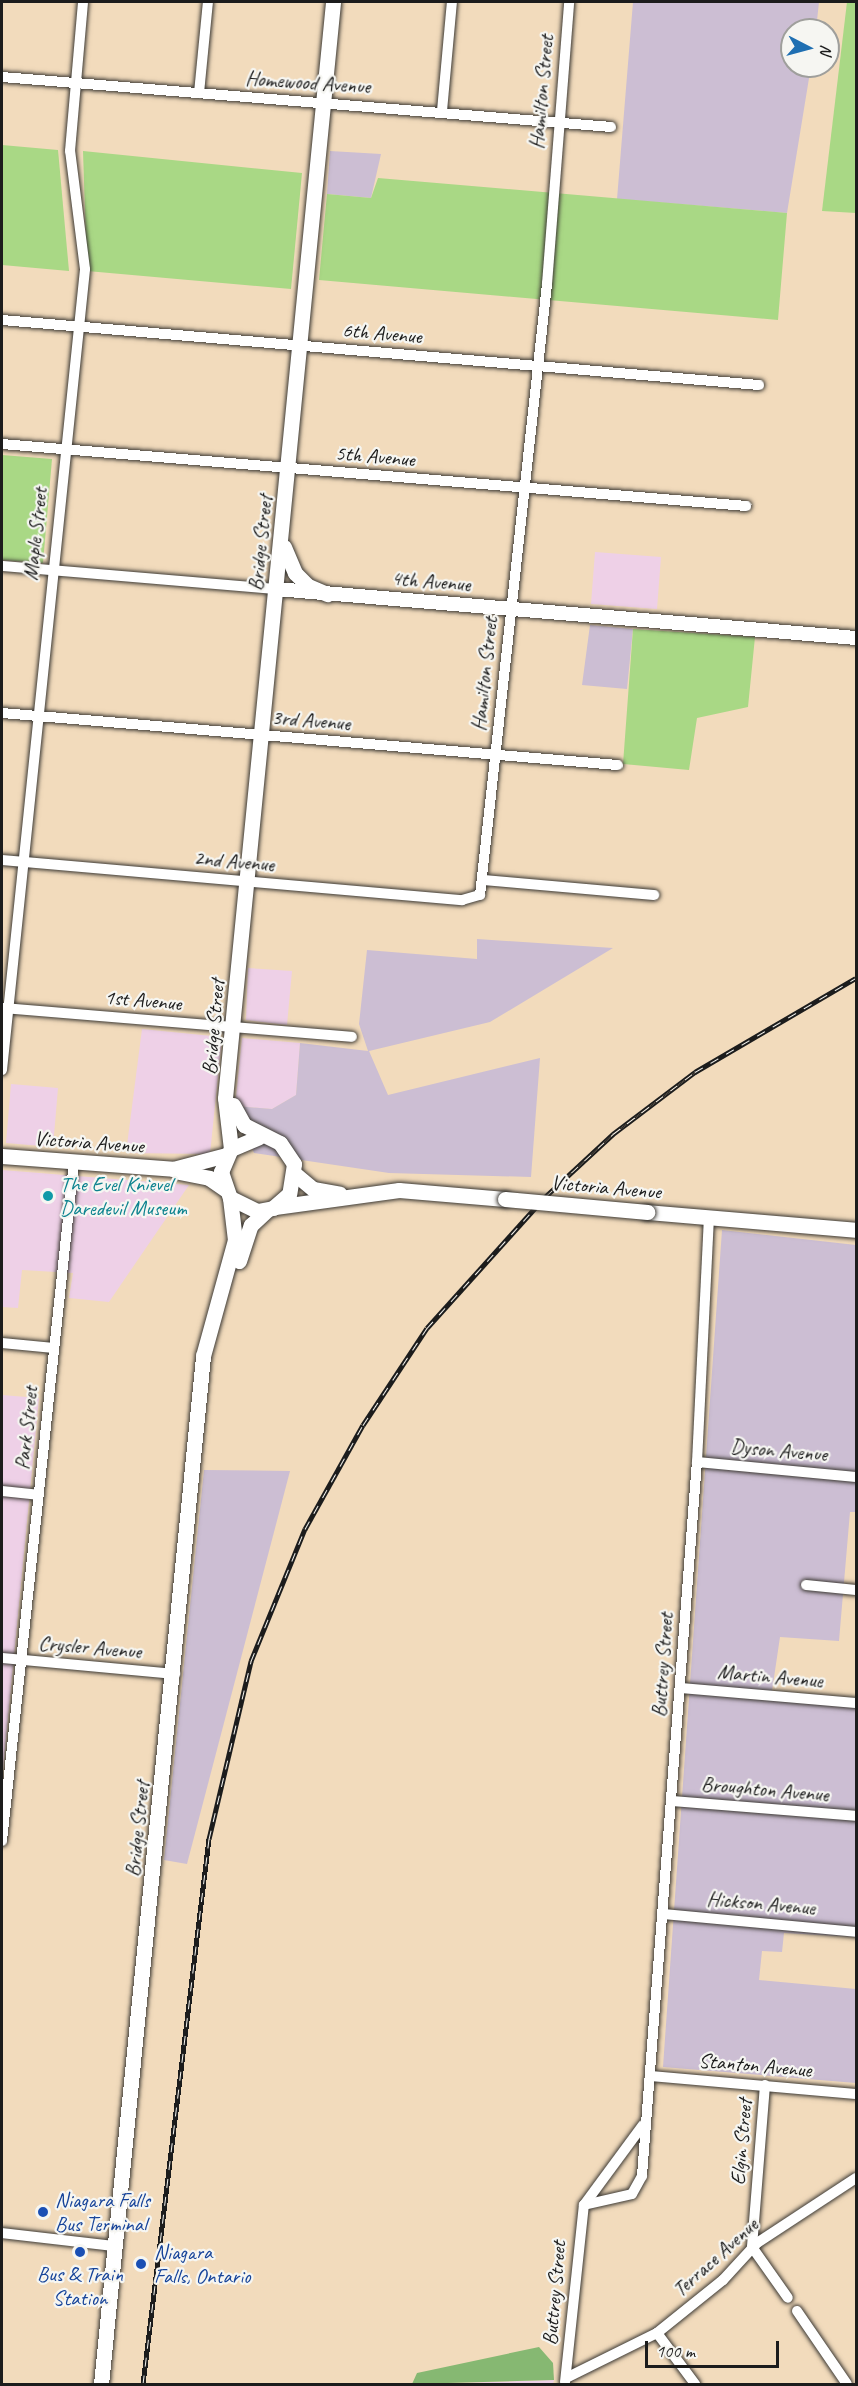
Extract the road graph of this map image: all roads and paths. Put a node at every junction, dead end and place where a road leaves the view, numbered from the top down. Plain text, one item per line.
1 (83, 2) edge
2 (208, 2) edge
3 (333, 2) edge
4 (453, 2) edge
5 (569, 2) edge
6 (2, 77) edge
7 (75, 82) junction
8 (199, 93) junction
9 (324, 102) junction
10 (442, 111) junction
11 (557, 123) junction
12 (611, 127) dead end
13 (2, 320) edge
14 (78, 326) junction
15 (301, 346) junction
16 (534, 366) junction
17 (759, 385) dead end
18 (2, 444) edge
19 (63, 449) junction
20 (288, 468) junction
21 (522, 487) junction
22 (746, 506) dead end
23 (281, 538) junction
24 (2, 566) edge
25 (51, 571) junction
26 (276, 590) junction
27 (327, 594) junction
28 (510, 609) junction
29 (856, 638) edge
30 (2, 712) edge
31 (36, 716) junction
32 (262, 736) junction
33 (495, 755) junction
34 (618, 765) dead end
35 (2, 860) edge
36 (21, 862) junction
37 (483, 880) junction
38 (249, 882) junction
39 (654, 895) dead end
40 (5, 1008) edge
41 (234, 1028) junction
42 (352, 1037) dead end
43 (2, 1070) edge
44 (229, 1088) junction
45 (259, 1137) junction
46 (229, 1152) junction
47 (2, 1156) edge
48 (74, 1162) junction
49 (173, 1169) junction
50 (295, 1174) junction
51 (227, 1193) junction
52 (352, 1195) junction
53 (270, 1209) junction
54 (709, 1217) junction
55 (856, 1230) edge
56 (225, 1281) junction
57 (2, 1343) edge
58 (54, 1348) junction
59 (697, 1462) junction
60 (856, 1477) edge
61 (2, 1491) edge
62 (38, 1495) junction
63 (806, 1585) dead end
64 (856, 1590) edge
65 (2, 1658) edge
66 (21, 1660) junction
67 (175, 1674) junction
68 (680, 1689) junction
69 (856, 1703) edge
70 (671, 1801) junction
71 (856, 1816) edge
72 (2, 1841) edge
73 (663, 1914) junction
74 (856, 1932) edge
75 (650, 2076) junction
76 (765, 2085) junction
77 (856, 2094) edge
78 (647, 2116) junction
79 (856, 2178) edge
80 (584, 2205) junction
81 (2, 2233) edge
82 (115, 2246) junction
83 (752, 2247) junction
84 (788, 2298) dead end
85 (797, 2311) dead end
86 (657, 2333) junction
87 (566, 2381) edge
88 (100, 2385) edge
89 (695, 2385) edge
90 (847, 2385) edge

1 - 7 street, Maple Street
2 - 8 street
3 - 9 main road, Bridge Street
4 - 10 street
5 - 11 street, Hamilton Street
6 - 7 street, Homewood Avenue
7 - 8 street, Homewood Avenue
7 - 14 street, Maple Street
8 - 9 street, Homewood Avenue
9 - 10 street, Homewood Avenue
9 - 15 main road, Bridge Street
10 - 11 street, Homewood Avenue
11 - 12 street, Homewood Avenue
11 - 16 street, Hamilton Street
13 - 14 street, 6th Avenue
14 - 15 street, 6th Avenue
14 - 19 street, Maple Street
15 - 16 street, 6th Avenue
15 - 20 main road, Bridge Street
16 - 17 street, 6th Avenue
16 - 21 street, Hamilton Street
18 - 19 street, 5th Avenue
19 - 20 street, 5th Avenue
19 - 25 street, Maple Street
20 - 21 street, 5th Avenue
20 - 23 main road, Bridge Street
21 - 22 street, 5th Avenue
21 - 28 street, Hamilton Street
23 - 26 main road, Bridge Street
23 - 27 main road
24 - 25 street, 4th Avenue
25 - 26 street, 4th Avenue
25 - 31 street, Maple Street
26 - 27 street, 4th Avenue
26 - 32 main road, Bridge Street
27 - 28 street, 4th Avenue
28 - 29 street, 4th Avenue
28 - 33 street, Hamilton Street
30 - 31 street, 3rd Avenue
31 - 32 street, 3rd Avenue
31 - 36 street, Maple Street
32 - 33 street, 3rd Avenue
32 - 38 main road, Bridge Street
33 - 34 street, 3rd Avenue
33 - 37 street, Hamilton Street
35 - 36 street, 2nd Avenue
36 - 38 street, 2nd Avenue
36 - 40 street, Maple Street
37 - 38 street, 2nd Avenue
37 - 39 street
38 - 41 main road, Bridge Street
40 - 41 street, 1st Avenue
40 - 43 street, Maple Street
41 - 42 street, 1st Avenue
41 - 44 main road, Bridge Street
44 - 45 main road, Bridge Street
44 - 46 main road, Bridge Street
45 - 46 main road
45 - 50 main road
46 - 49 main road, Victoria Avenue
46 - 51 main road
47 - 48 main road, Victoria Avenue
48 - 49 main road, Victoria Avenue
48 - 58 street, Park Street
49 - 51 main road, Victoria Avenue
50 - 52 main road, Victoria Avenue
50 - 53 main road
51 - 53 main road
51 - 56 main road, Bridge Street
52 - 53 main road, Victoria Avenue
52 - 54 main road, Victoria Avenue, bridge
53 - 56 main road, Bridge Street
54 - 55 main road, Victoria Avenue
54 - 59 street, Buttrey Street
56 - 67 main road, Bridge Street
57 - 58 street
58 - 62 street, Park Street
59 - 60 street, Dyson Avenue
59 - 68 street, Buttrey Street
61 - 62 street
62 - 66 street, Park Street
63 - 64 street
65 - 66 street, Crysler Avenue
66 - 67 street, Crysler Avenue
66 - 72 street, Park Street
67 - 82 main road, Bridge Street
68 - 69 street, Martin Avenue
68 - 70 street, Buttrey Street
70 - 71 street, Broughton Avenue
70 - 73 street, Buttrey Street
73 - 74 street, Hickson Avenue
73 - 75 street, Buttrey Street
75 - 76 street, Stanton Avenue
75 - 78 street, Buttrey Street
76 - 77 street, Stanton Avenue
76 - 83 street, Elgin Street
78 - 80 street, Buttrey Street
78 - 80 street, Buttrey Street
79 - 83 street, Terrace Avenue
80 - 87 street, Buttrey Street
81 - 82 street
82 - 88 main road, Bridge Street
83 - 84 street
83 - 86 street, Terrace Avenue
85 - 90 street
86 - 87 street, Terrace Avenue
86 - 89 street

